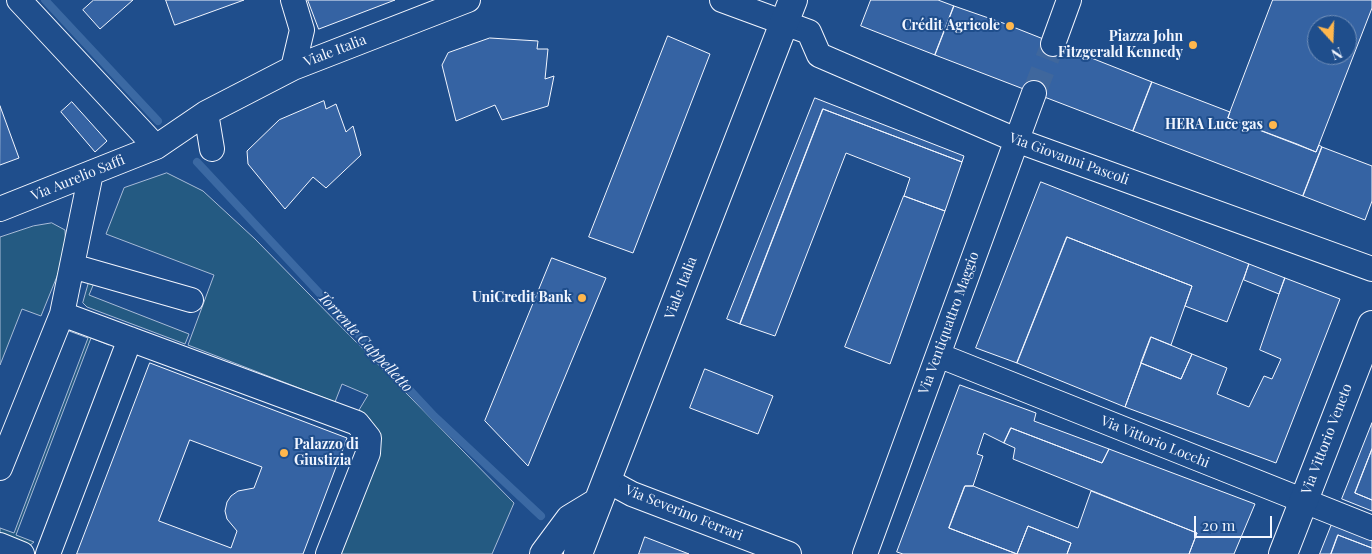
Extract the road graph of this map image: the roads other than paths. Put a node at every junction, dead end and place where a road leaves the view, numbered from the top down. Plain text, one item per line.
1 (19, 0) edge
2 (293, 0) edge
3 (468, 0) edge
4 (722, 0) edge
5 (1069, 0) edge
6 (789, 12) edge
7 (1053, 44) tunnel mouth
8 (293, 68) junction
9 (1034, 93) tunnel mouth
10 (206, 113) junction
11 (1016, 140) junction
12 (156, 147) junction
13 (212, 149) dead end
14 (91, 174) junction
15 (0, 209) edge
16 (72, 266) junction
17 (1372, 268) edge
18 (191, 300) dead end
19 (62, 314) junction
20 (1372, 325) edge
21 (130, 339) junction
22 (938, 355) junction
23 (0, 468) edge
24 (603, 491) junction
25 (1303, 502) junction
26 (1372, 528) edge
27 (0, 545) edge
28 (22, 554) edge
29 (48, 554) edge
30 (328, 554) edge
31 (544, 554) edge
32 (578, 554) edge
33 (789, 554) edge
34 (865, 554) edge
35 (1283, 554) edge

1 - 12 street
2 - 8 street
3 - 8 street, Viale Italia
4 - 6 street
5 - 7 street
6 - 11 street, Via Giovanni Pascoli
6 - 24 main road, Viale Italia
8 - 10 street, Viale Italia
9 - 11 street, Via Ventiquattro Maggio
10 - 12 street, Viale Italia
10 - 13 street
11 - 17 street, Via Giovanni Pascoli
11 - 22 street, Via Ventiquattro Maggio
12 - 14 street, Via Aurelio Saffi
14 - 15 street, Via Aurelio Saffi
14 - 16 street
16 - 18 street
16 - 19 street
19 - 21 street
19 - 23 street
20 - 25 main road, Via Vittorio Veneto
21 - 29 street
21 - 30 street
22 - 25 street, Via Vittorio Locchi
22 - 34 street, Via Ventiquattro Maggio
24 - 31 main road
24 - 32 main road, Viale Italia
24 - 33 street, Via Severino Ferrari
25 - 26 street, Via Vittorio Locchi
25 - 35 main road, Via Vittorio Veneto
27 - 28 street

